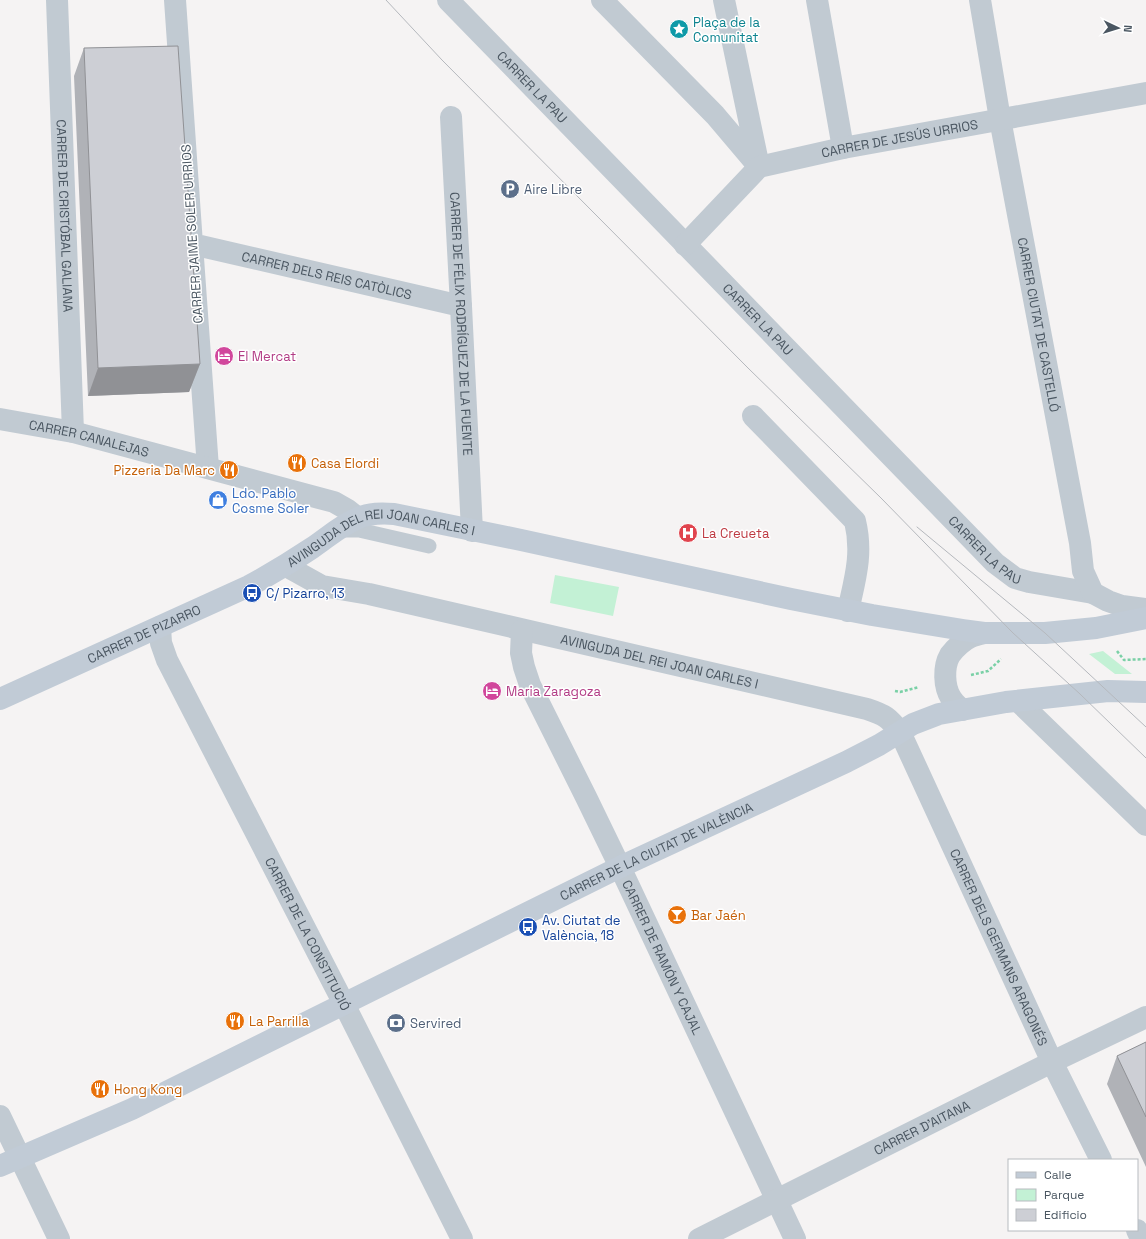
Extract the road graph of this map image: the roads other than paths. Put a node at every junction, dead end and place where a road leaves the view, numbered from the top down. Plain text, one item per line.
1 (57, 0) edge
2 (175, 0) edge
3 (448, 0) edge
4 (602, 0) edge
5 (724, 0) edge
6 (817, 0) edge
7 (980, 0) edge
8 (1146, 93) edge
9 (451, 117) dead end
10 (1000, 119) junction
11 (843, 148) junction
12 (759, 167) junction
13 (192, 244) junction
14 (685, 245) junction
15 (461, 306) junction
16 (753, 416) dead end
17 (0, 419) edge
18 (73, 432) junction
19 (208, 468) junction
20 (358, 518) junction
21 (338, 530) junction
22 (472, 531) junction
23 (429, 546) dead end
24 (286, 566) junction
25 (1093, 593) junction
26 (1146, 609) edge
27 (848, 611) junction
28 (1146, 618) edge
29 (160, 627) junction
30 (522, 630) junction
31 (984, 633) junction
32 (1146, 692) edge
33 (0, 699) edge
34 (1018, 701) junction
35 (962, 710) junction
36 (900, 732) junction
37 (1146, 825) edge
38 (620, 867) junction
39 (344, 1004) junction
40 (1146, 1017) edge
41 (1052, 1062) junction
42 (0, 1116) edge
43 (20, 1157) junction
44 (1100, 1159) edge
45 (0, 1166) edge
46 (776, 1201) junction
47 (59, 1239) edge
48 (462, 1239) edge
49 (699, 1239) edge
50 (795, 1239) edge

1 - 18 street, CARRER DE CRISTÓBAL GALIANA
2 - 13 street, CARRER JAIME SOLER URRIOS
3 - 14 street, CARRER LA PAU
4 - 12 street
5 - 12 street
6 - 11 street
7 - 10 street, CARRER CIUTAT DE CASTELLÓ
8 - 10 street, CARRER DE JESÚS URRIOS
9 - 15 street, CARRER DE FÉLIX RODRÍGUEZ DE LA FUENTE
10 - 11 street, CARRER DE JESÚS URRIOS
10 - 25 street, CARRER CIUTAT DE CASTELLÓ
11 - 12 street, CARRER DE JESÚS URRIOS
12 - 14 street
13 - 15 street, CARRER DELS REIS CATÒLICS
13 - 19 street, CARRER JAIME SOLER URRIOS
14 - 25 street, CARRER LA PAU
15 - 22 street, CARRER DE FÉLIX RODRÍGUEZ DE LA FUENTE
16 - 27 street
17 - 18 street, CARRER CANALEJAS
18 - 19 street, CARRER CANALEJAS
19 - 20 street, CARRER CANALEJAS
20 - 21 main road, AVINGUDA DEL REI JOAN CARLES I
20 - 22 main road, AVINGUDA DEL REI JOAN CARLES I
21 - 23 lane
21 - 24 main road, AVINGUDA DEL REI JOAN CARLES I
22 - 27 main road, AVINGUDA DEL REI JOAN CARLES I
24 - 29 main road, CARRER DE PIZARRO
24 - 30 street, AVINGUDA DEL REI JOAN CARLES I
25 - 26 street
27 - 31 main road, AVINGUDA DEL REI JOAN CARLES I
28 - 31 main road, AVINGUDA DEL REI JOAN CARLES I
29 - 33 main road, CARRER DE PIZARRO
29 - 39 street, CARRER DE LA CONSTITUCIÓ
30 - 36 street, AVINGUDA DEL REI JOAN CARLES I
30 - 38 street, CARRER DE RAMÓN Y CAJAL
31 - 35 street, AVINGUDA DEL REI JOAN CARLES I
32 - 34 main road
34 - 35 main road
34 - 37 street
35 - 36 main road
36 - 38 main road, CARRER DE LA CIUTAT DE VALÈNCIA
36 - 41 street, CARRER DELS GERMANS ARAGONÉS
38 - 39 main road, CARRER DE LA CIUTAT DE VALÈNCIA
38 - 46 street, CARRER DE RAMÓN Y CAJAL
39 - 43 main road, CARRER DE LA CIUTAT DE VALÈNCIA
39 - 48 street, CARRER DE LA CONSTITUCIÓ
40 - 41 street, CARRER D'AITANA
41 - 44 street, CARRER DELS GERMANS ARAGONÉS
41 - 46 street, CARRER D'AITANA
42 - 43 street
43 - 45 main road, CARRER DE LA CIUTAT DE VALÈNCIA
43 - 47 street
46 - 49 street, CARRER D'AITANA
46 - 50 street, CARRER DE RAMÓN Y CAJAL

